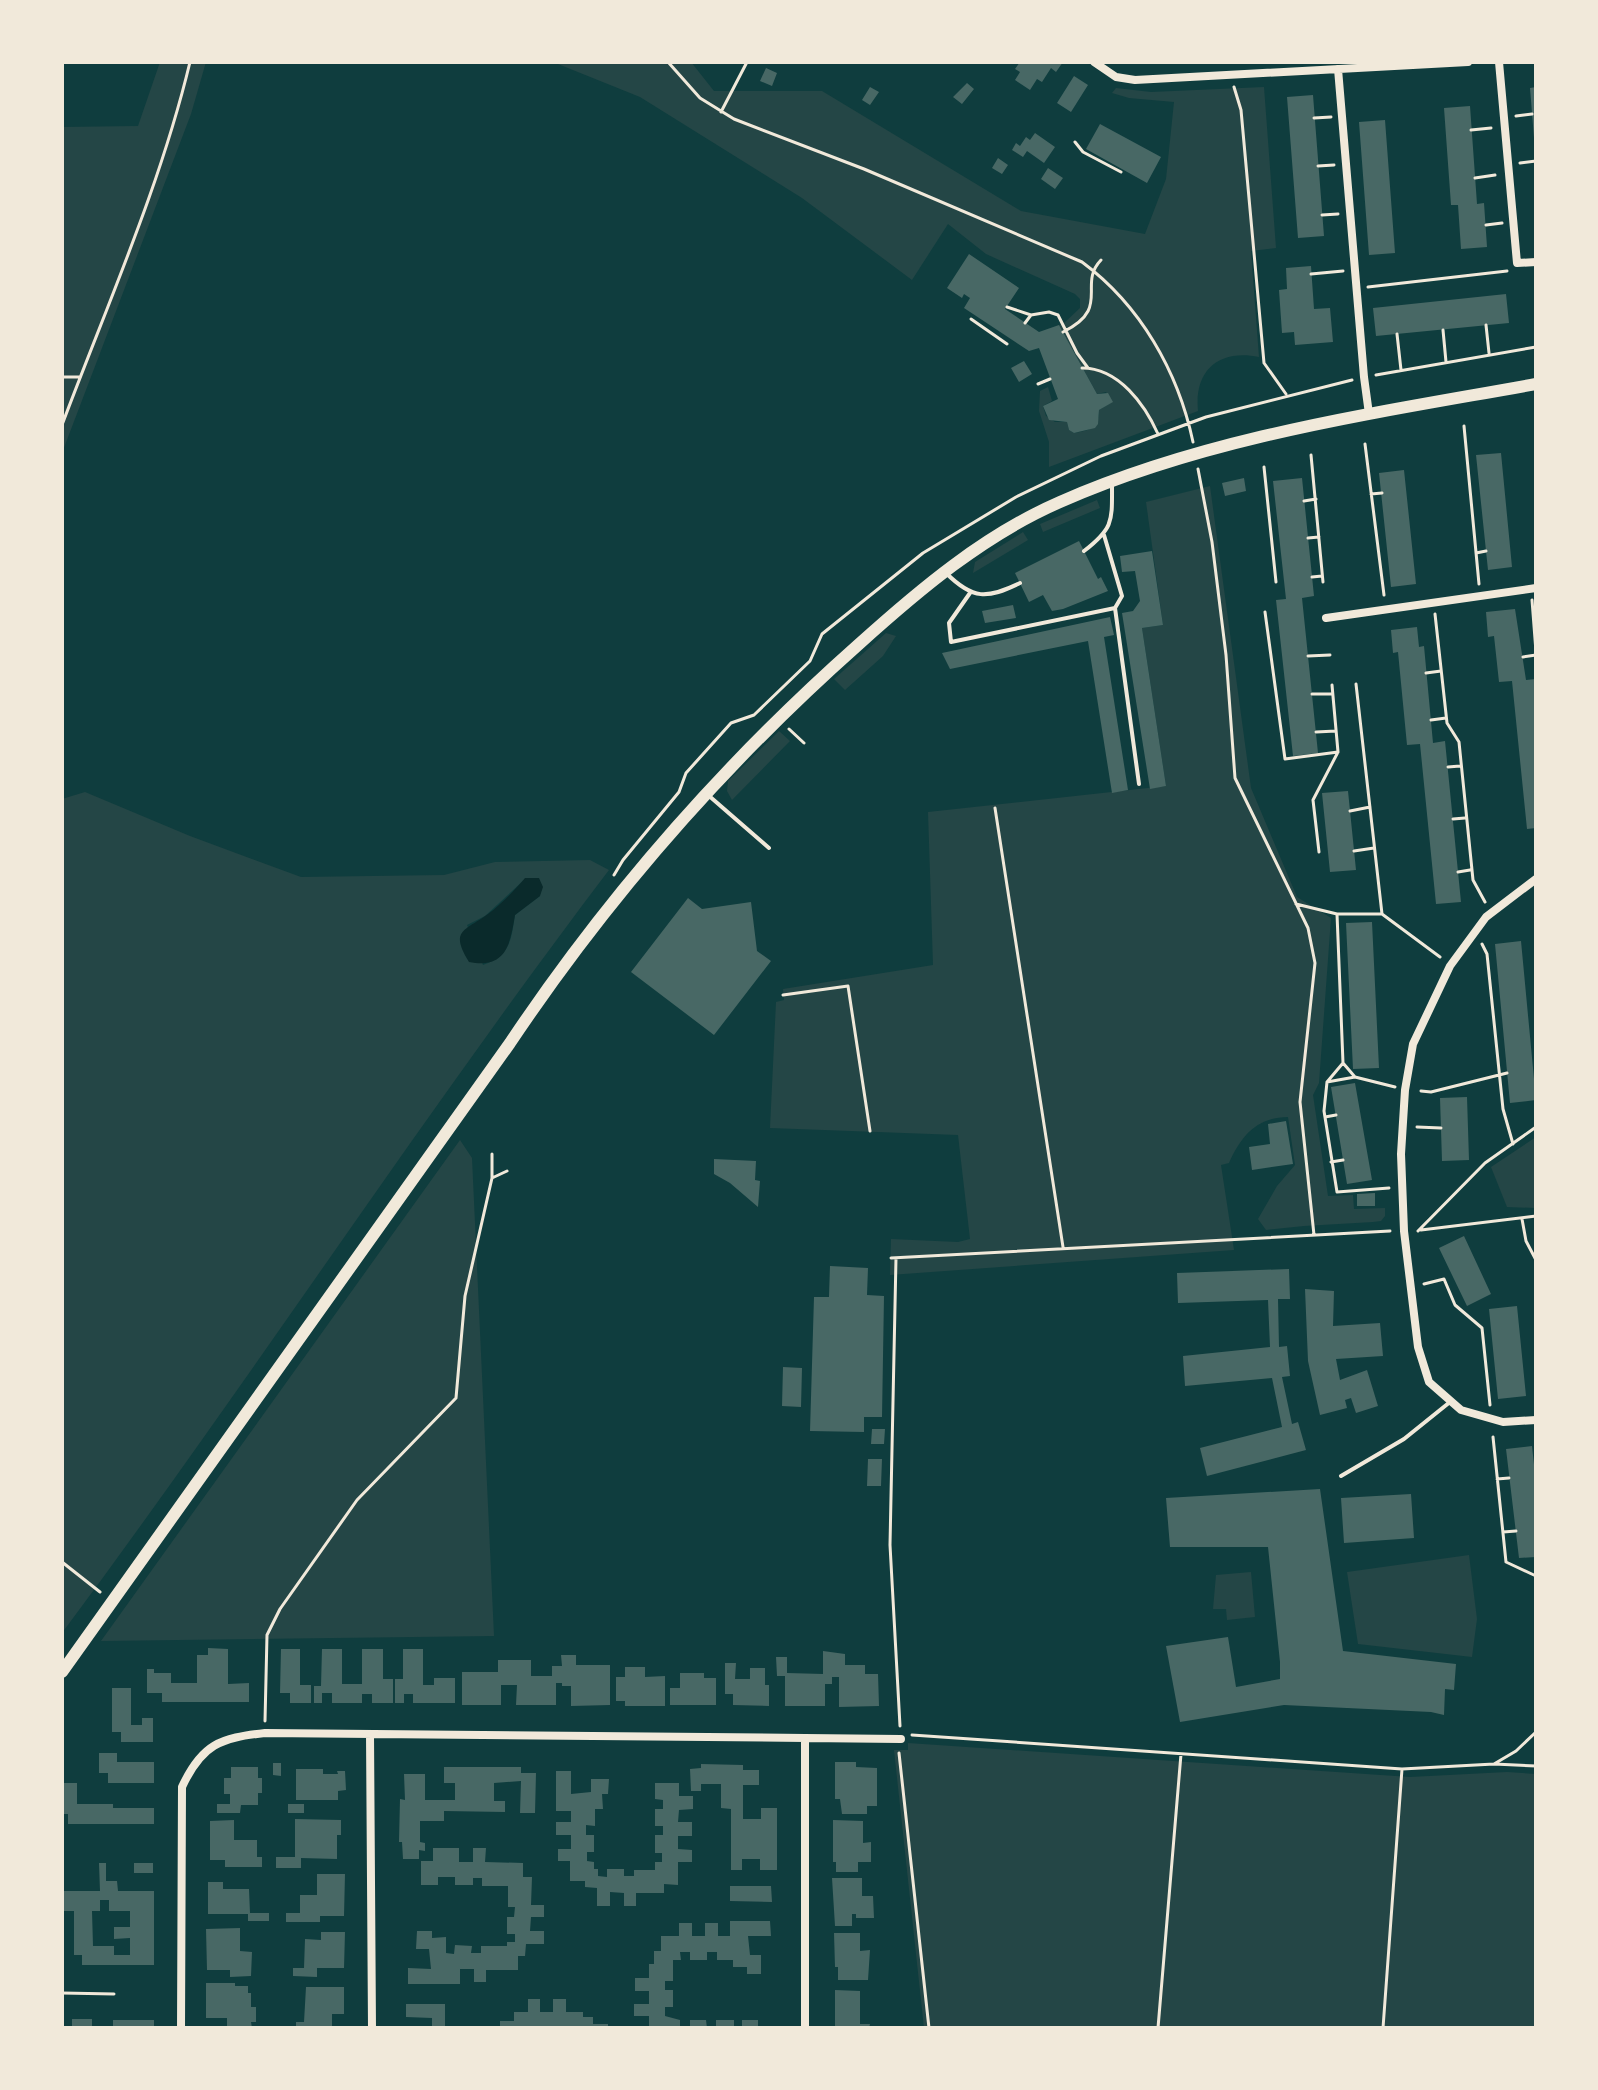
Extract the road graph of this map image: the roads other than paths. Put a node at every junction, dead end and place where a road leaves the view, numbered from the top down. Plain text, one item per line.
1 (1094, 62) edge
2 (1468, 62) edge
3 (1499, 62) edge
4 (1338, 69) junction
5 (1536, 262) edge
6 (1536, 384) edge
7 (1369, 414) junction
8 (1112, 481) junction
9 (1104, 535) junction
10 (1084, 551) dead end
11 (945, 571) junction
12 (1020, 583) dead end
13 (1536, 588) edge
14 (970, 593) junction
15 (1115, 608) junction
16 (1326, 618) dead end
17 (1139, 784) dead end
18 (706, 793) junction
19 (769, 848) dead end
20 (1536, 879) edge
21 (1450, 1402) junction
22 (1536, 1420) edge
23 (1341, 1476) dead end
24 (62, 1672) edge
25 (370, 1734) junction
26 (805, 1738) junction
27 (901, 1739) road end
28 (181, 2028) edge
29 (372, 2028) edge
30 (805, 2028) edge

1 - 4 street
2 - 4 street
3 - 5 street
4 - 7 street
6 - 7 main road
7 - 8 main road
8 - 9 lane
8 - 11 main road
9 - 10 lane
9 - 15 lane
11 - 14 lane
11 - 18 main road
12 - 14 lane
13 - 16 street
14 - 15 lane
15 - 17 lane
18 - 19 lane
18 - 24 main road
20 - 21 street
21 - 22 street
21 - 23 lane
25 - 26 street
25 - 28 street
25 - 29 street
26 - 27 street
26 - 30 street

